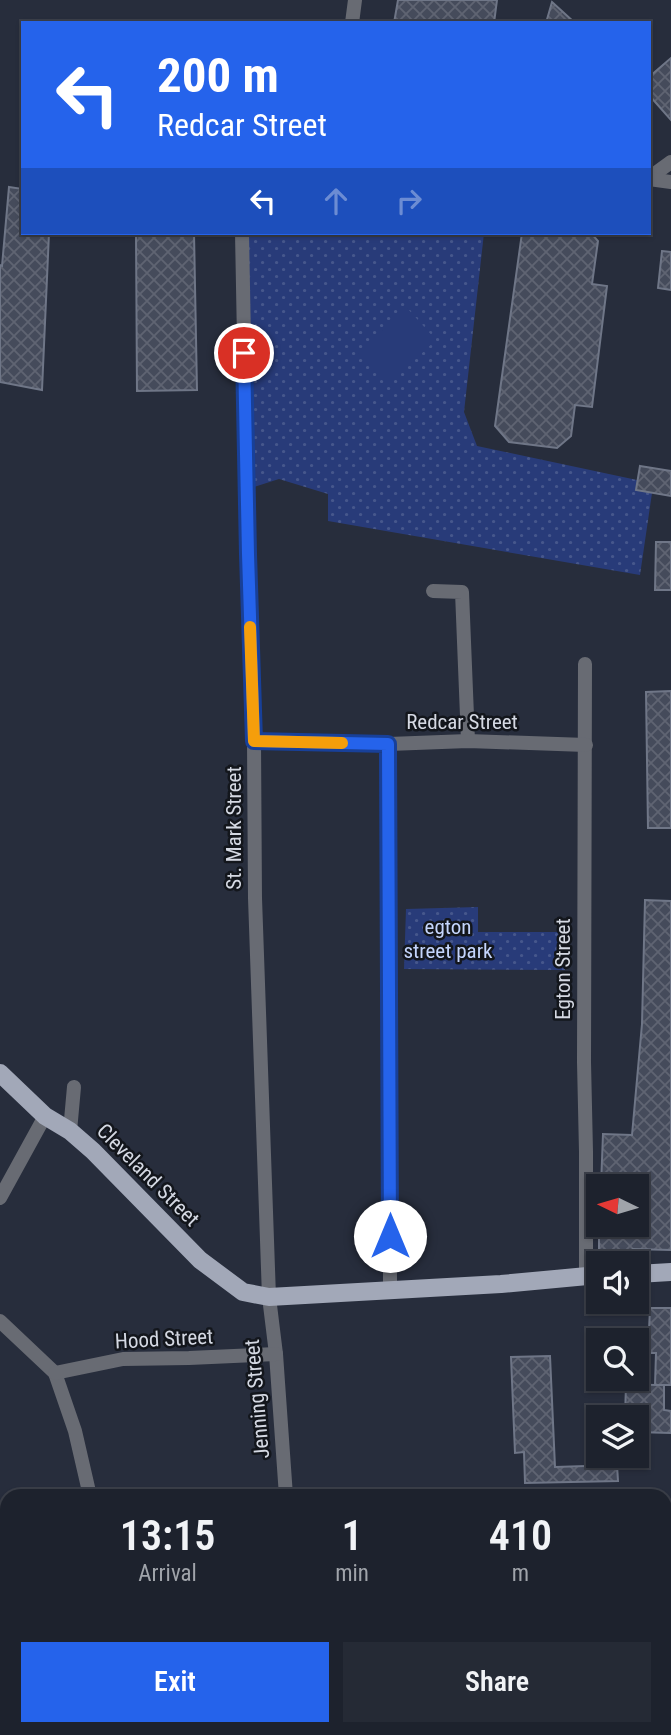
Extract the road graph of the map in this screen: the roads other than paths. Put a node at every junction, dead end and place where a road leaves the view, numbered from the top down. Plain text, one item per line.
1 (355, 0) edge
2 (352, 21) edge
3 (671, 162) edge
4 (651, 177) edge
5 (651, 179) edge
6 (671, 182) edge
7 (242, 235) edge
8 (433, 591) dead end
9 (585, 664) dead end
10 (254, 741) junction
11 (468, 741) junction
12 (388, 744) junction
13 (586, 745) junction
14 (0, 1073) edge
15 (74, 1087) dead end
16 (45, 1116) junction
17 (70, 1131) junction
18 (0, 1198) edge
19 (591, 1251) edge
20 (671, 1272) edge
21 (649, 1273) edge
22 (586, 1276) edge
23 (390, 1290) junction
24 (269, 1297) junction
25 (0, 1321) edge
26 (276, 1354) junction
27 (55, 1373) junction
28 (88, 1489) edge
29 (286, 1489) edge

1 - 2 street
3 - 4 street
5 - 6 street
7 - 10 street, St. Mark Street
8 - 11 street
9 - 13 street, Egton Street
10 - 12 street, Redcar Street
10 - 24 street, St. Mark Street
11 - 12 street, Redcar Street
11 - 13 street, Redcar Street
12 - 23 street
13 - 19 street, Egton Street
14 - 16 main road, Cleveland Street
15 - 17 street
16 - 17 main road, Cleveland Street
16 - 18 street
17 - 24 main road, Cleveland Street
20 - 21 main road
22 - 23 main road
23 - 24 main road
24 - 26 street, Jenning Street
25 - 27 street
26 - 27 street, Hood Street
26 - 29 street, Jenning Street
27 - 28 street

